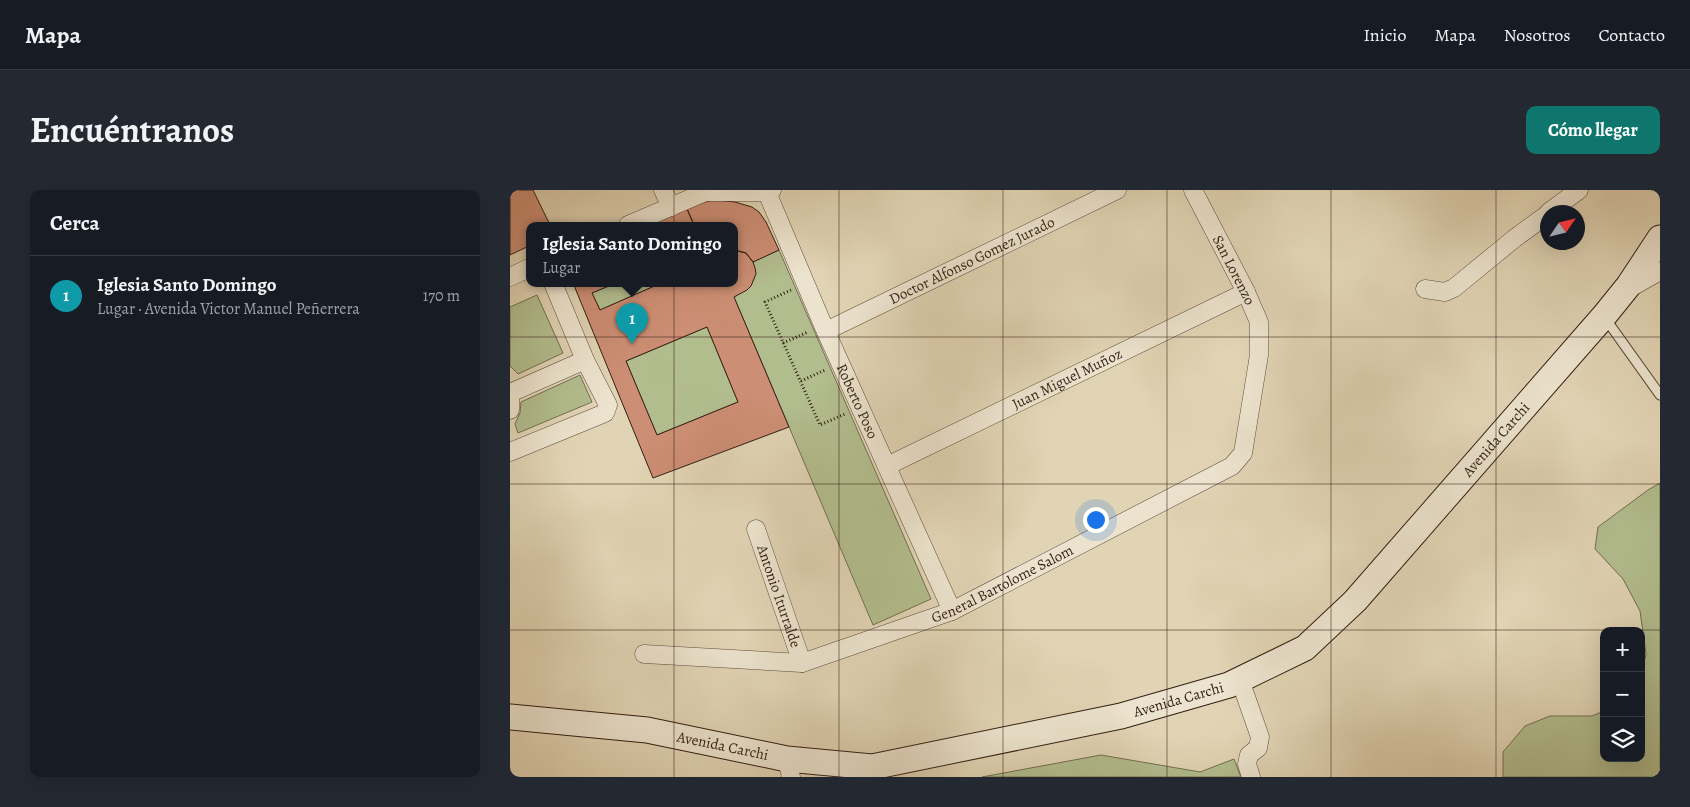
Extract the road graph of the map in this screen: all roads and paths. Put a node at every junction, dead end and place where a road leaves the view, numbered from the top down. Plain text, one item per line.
1 (663, 190) edge
2 (1117, 190) edge
3 (1193, 190) edge
4 (1579, 190) edge
5 (709, 191) edge
6 (768, 191) edge
7 (1559, 205) edge
8 (671, 207) junction
9 (1540, 219) edge
10 (635, 222) edge
11 (1660, 238) edge
12 (526, 270) edge
13 (1660, 271) edge
14 (510, 277) edge
15 (805, 284) junction
16 (555, 287) edge
17 (1425, 290) dead end
18 (1625, 291) junction
19 (1246, 292) junction
20 (1604, 316) junction
21 (825, 328) junction
22 (783, 343) junction
23 (1259, 355) joint
24 (586, 360) junction
25 (841, 364) junction
26 (801, 382) junction
27 (510, 394) edge
28 (1660, 395) edge
29 (860, 407) junction
30 (510, 410) edge
31 (510, 451) edge
32 (887, 466) junction
33 (756, 530) dead end
34 (952, 611) junction
35 (644, 654) dead end
36 (802, 663) junction
37 (1240, 680) junction
38 (510, 717) edge
39 (789, 768) edge
40 (1251, 777) edge

1 - 8 street
2 - 21 street, Doctor Alfonso Gomez Jurado
3 - 19 street, San Lorenzo
4 - 7 street
5 - 6 street
5 - 8 street
6 - 15 street, Roberto Poso
8 - 10 street
9 - 17 street
11 - 18 street, Avenida Carchi
12 - 14 street
13 - 18 street
15 - 21 street, Roberto Poso
15 - 22 path
16 - 24 street
18 - 20 street, Avenida Carchi
19 - 23 street, San Lorenzo
19 - 32 street, Juan Miguel Muñoz
20 - 28 lane
20 - 37 street, Avenida Carchi
21 - 22 path
21 - 25 street, Roberto Poso
22 - 26 path
23 - 34 street, General Bartolome Salom
24 - 27 street
24 - 31 street
25 - 26 path
25 - 29 street, Roberto Poso
26 - 29 path
27 - 30 street
29 - 32 street, Roberto Poso
32 - 34 street, Roberto Poso
33 - 36 street, Antonio Iturralde
34 - 36 street, General Bartolome Salom
35 - 36 street, General Bartolome Salom
37 - 39 street, Avenida Carchi
37 - 40 street
38 - 39 street, Avenida Carchi

